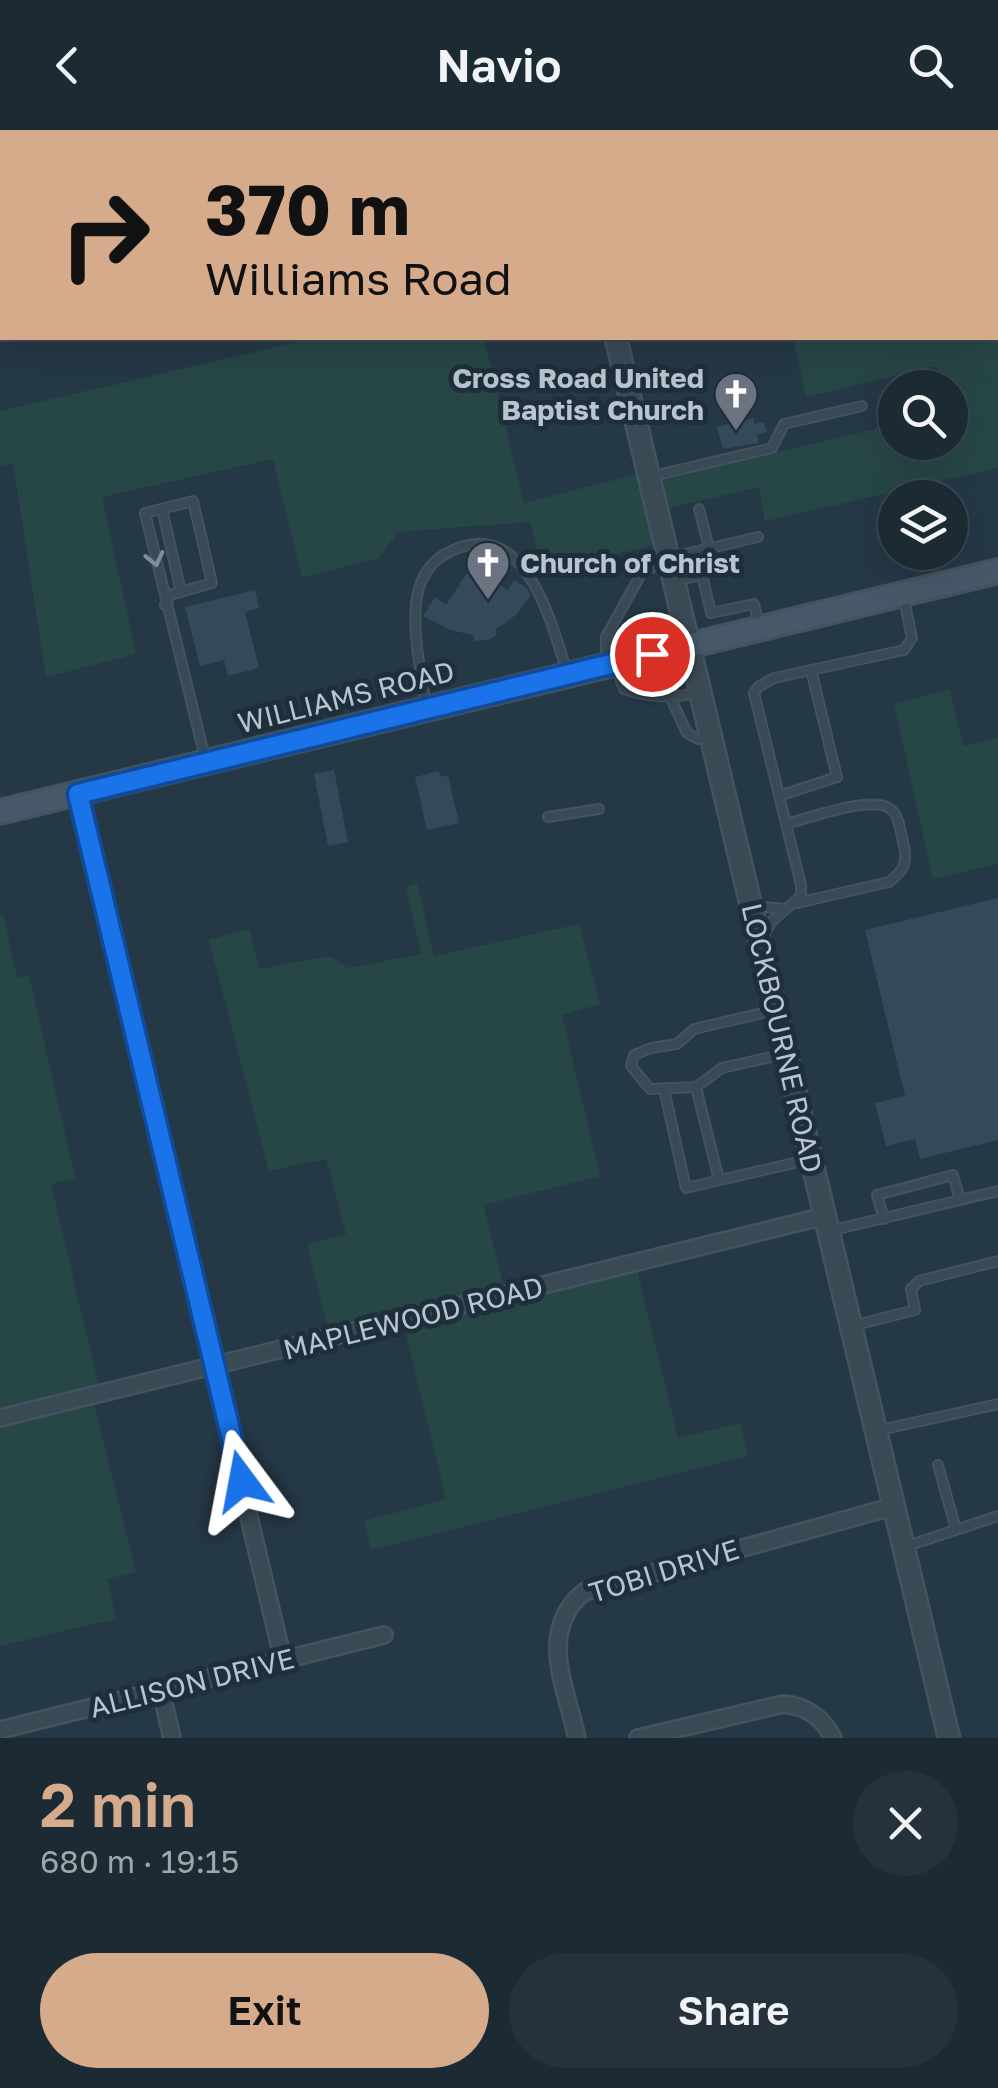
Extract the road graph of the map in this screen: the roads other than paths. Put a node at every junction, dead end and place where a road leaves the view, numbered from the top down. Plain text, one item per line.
1 (616, 340) edge
2 (862, 406) dead end
3 (648, 476) junction
4 (162, 509) junction
5 (699, 509) dead end
6 (758, 536) dead end
7 (709, 548) junction
8 (668, 558) junction
9 (998, 571) edge
10 (673, 581) junction
11 (181, 592) junction
12 (902, 594) junction
13 (166, 605) junction
14 (760, 628) junction
15 (688, 646) junction
16 (611, 664) junction
17 (811, 670) junction
18 (568, 675) junction
19 (700, 692) junction
20 (671, 699) junction
21 (427, 709) junction
22 (711, 737) junction
23 (206, 762) junction
24 (78, 794) junction
25 (778, 796) junction
26 (599, 810) dead end
27 (0, 812) edge
28 (548, 816) dead end
29 (786, 824) junction
30 (796, 903) junction
31 (750, 906) junction
32 (786, 909) junction
33 (759, 941) junction
34 (776, 1010) junction
35 (786, 1054) junction
36 (696, 1087) junction
37 (664, 1090) junction
38 (812, 1159) junction
39 (719, 1180) junction
40 (998, 1191) edge
41 (960, 1200) junction
42 (884, 1219) junction
43 (827, 1224) junction
44 (998, 1262) edge
45 (852, 1326) junction
46 (215, 1366) junction
47 (998, 1404) edge
48 (0, 1418) edge
49 (877, 1430) junction
50 (938, 1464) dead end
51 (894, 1506) junction
52 (998, 1516) edge
53 (956, 1530) junction
54 (904, 1547) junction
55 (384, 1635) dead end
56 (283, 1660) junction
57 (161, 1691) junction
58 (0, 1730) edge
59 (172, 1738) edge
60 (577, 1738) edge
61 (638, 1738) edge
62 (833, 1738) edge
63 (949, 1738) edge

1 - 3 street, LOCKBOURNE ROAD
2 - 3 lane
3 - 8 street, LOCKBOURNE ROAD
4 - 11 lane
4 - 11 lane
4 -> 13 lane
5 - 7 lane
6 - 7 lane
7 - 8 lane
8 - 10 street, LOCKBOURNE ROAD
8 - 16 lane
9 - 12 main road, WILLIAMS ROAD
10 - 14 lane
10 - 15 street, LOCKBOURNE ROAD
11 - 13 lane
12 - 14 main road, WILLIAMS ROAD
12 - 17 lane
13 - 23 lane
14 - 15 main road, WILLIAMS ROAD
15 - 16 main road, WILLIAMS ROAD
15 - 19 street, LOCKBOURNE ROAD
16 - 18 main road, WILLIAMS ROAD
16 - 20 lane
17 - 25 lane
17 - 25 lane
18 - 21 main road, WILLIAMS ROAD
18 - 21 lane
19 - 20 lane
19 - 22 street, LOCKBOURNE ROAD
20 - 22 lane
21 - 23 main road, WILLIAMS ROAD
22 - 31 street, LOCKBOURNE ROAD
23 - 24 main road, WILLIAMS ROAD
24 - 27 main road, WILLIAMS ROAD
24 - 46 street
25 - 29 lane
26 - 28 lane
29 - 30 lane
29 - 30 lane
30 - 32 lane
31 - 32 lane
31 - 33 street, LOCKBOURNE ROAD
32 - 33 lane
33 - 34 street, LOCKBOURNE ROAD
34 - 35 street, LOCKBOURNE ROAD
34 - 37 lane
35 - 36 lane
35 - 38 street, LOCKBOURNE ROAD
36 - 37 lane
36 - 39 lane
37 - 39 lane
38 - 39 lane
38 - 43 street, LOCKBOURNE ROAD
40 - 41 lane
41 - 42 lane
41 - 42 lane
42 - 43 lane
43 - 45 street, LOCKBOURNE ROAD
43 - 46 street, MAPLEWOOD ROAD
44 - 45 lane
45 - 49 street, LOCKBOURNE ROAD
46 - 48 street, MAPLEWOOD ROAD
46 - 56 street
47 - 49 lane
49 - 51 street, LOCKBOURNE ROAD
50 - 53 lane
51 - 54 street, LOCKBOURNE ROAD
51 - 60 street, TOBI DRIVE
52 - 53 lane
53 - 54 lane
54 - 63 street, LOCKBOURNE ROAD
55 - 56 street, ALLISON DRIVE
56 - 57 street, ALLISON DRIVE
57 - 58 street, ALLISON DRIVE
57 - 59 street
61 - 62 street

